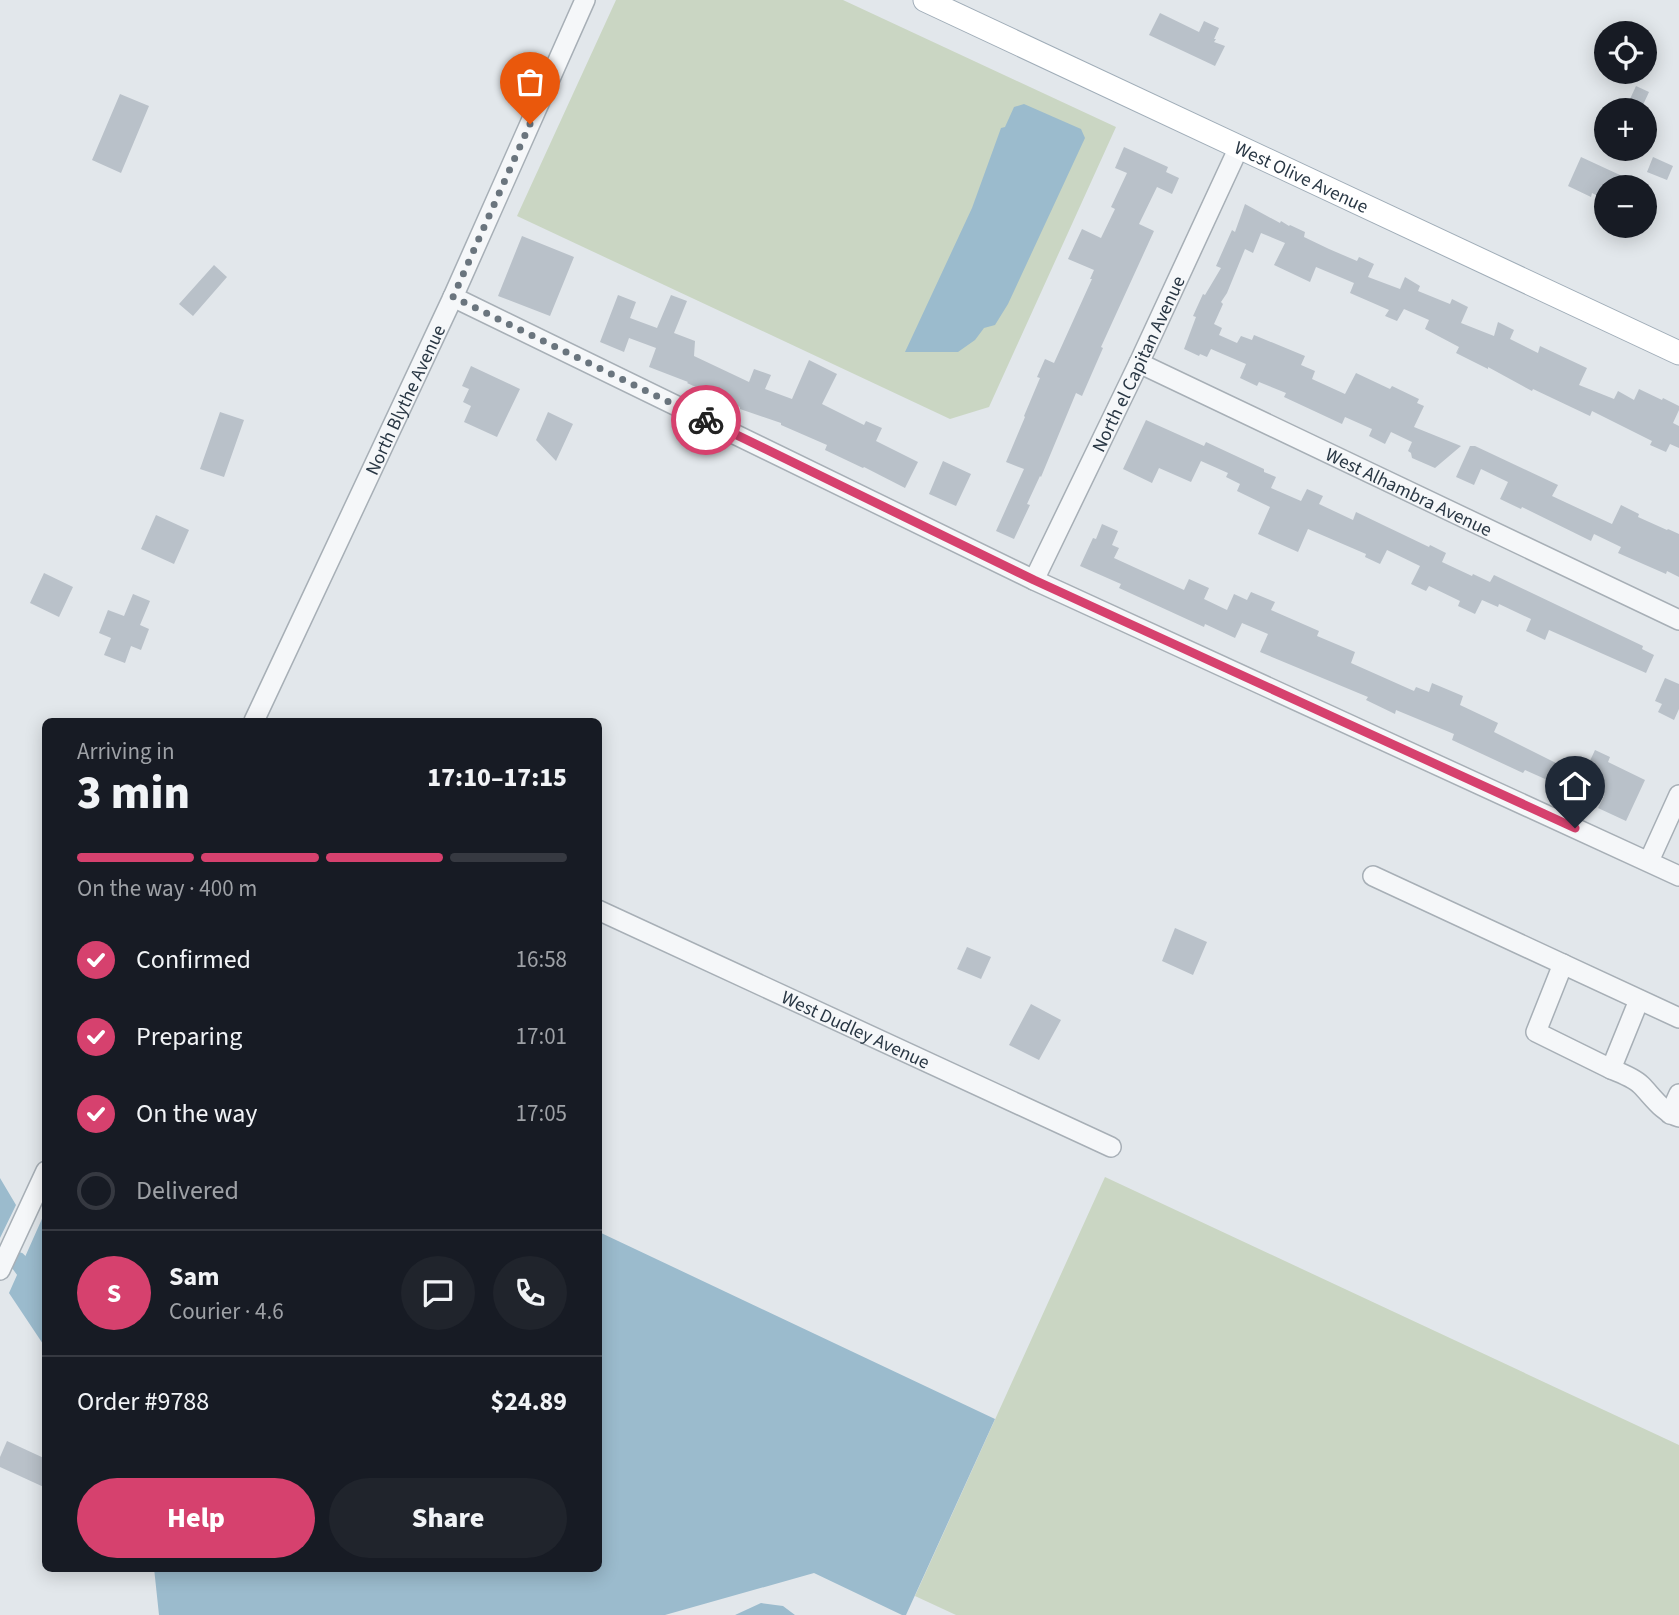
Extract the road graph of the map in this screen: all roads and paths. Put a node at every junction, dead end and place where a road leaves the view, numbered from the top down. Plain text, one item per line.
1 (585, 0) edge
2 (926, 0) edge
3 (1239, 147) junction
4 (453, 297) junction
5 (1679, 354) edge
6 (1139, 363) junction
7 (1034, 580) junction
8 (1679, 621) edge
9 (255, 718) edge
10 (1679, 795) edge
11 (1649, 862) junction
12 (1373, 876) dead end
13 (1679, 876) edge
14 (602, 912) edge
15 (1563, 964) junction
16 (1639, 1000) junction
17 (1679, 1018) edge
18 (1611, 1069) junction
19 (1679, 1094) edge
20 (1675, 1116) edge
21 (1111, 1147) dead end
22 (42, 1180) edge
23 (3, 1264) edge

1 - 4 street, North Blythe Avenue
2 - 3 main road, West Olive Avenue
3 - 5 main road, West Olive Avenue
3 - 6 street, North el Capitan Avenue
4 - 7 street
4 - 9 street, North Blythe Avenue
6 - 7 street, North el Capitan Avenue
6 - 8 street, West Alhambra Avenue
7 - 11 street
10 - 11 street
11 - 13 street
12 - 15 street
14 - 21 street, West Dudley Avenue
15 - 16 street
15 - 18 street
16 - 17 street
16 - 18 street
18 - 20 street
19 - 20 street
22 - 23 street

